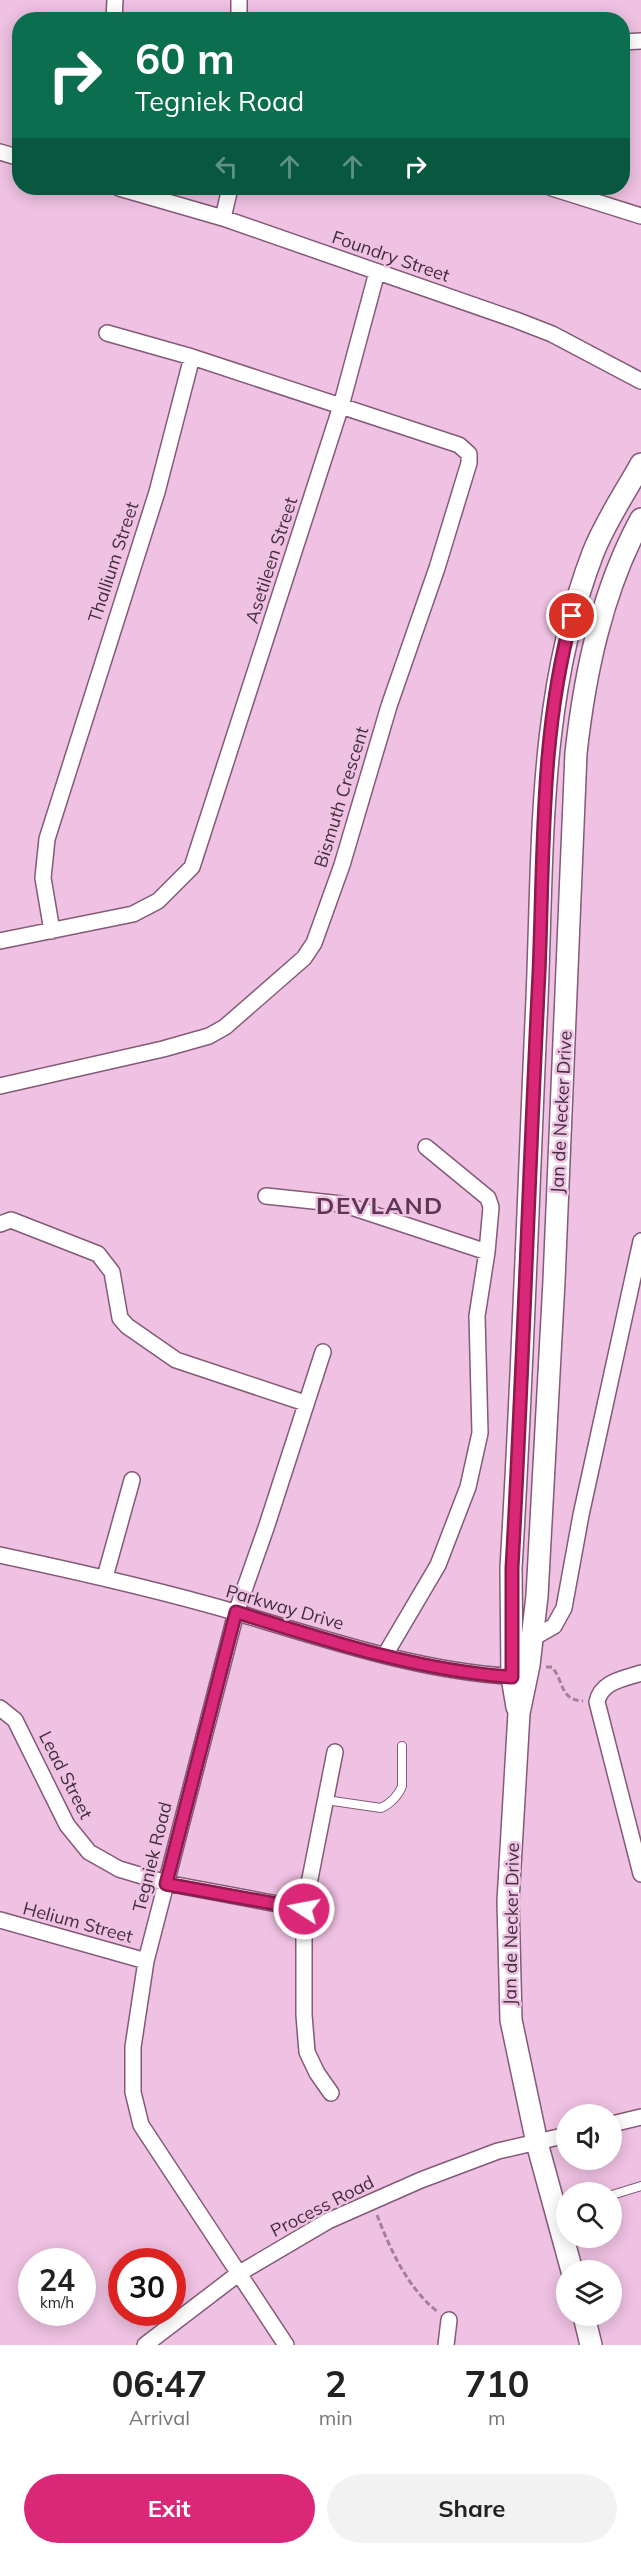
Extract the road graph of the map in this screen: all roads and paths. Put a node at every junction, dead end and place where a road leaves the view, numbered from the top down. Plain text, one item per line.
1 (143, 195) edge
2 (228, 195) edge
3 (574, 195) edge
4 (641, 216) edge
5 (223, 218) junction
6 (377, 272) junction
7 (107, 333) dead end
8 (192, 357) junction
9 (641, 381) edge
10 (341, 406) junction
11 (641, 464) edge
12 (641, 519) edge
13 (52, 931) junction
14 (0, 941) edge
15 (0, 1086) edge
16 (426, 1147) dead end
17 (266, 1196) dead end
18 (0, 1224) edge
19 (641, 1241) edge
20 (487, 1252) junction
21 (323, 1352) dead end
22 (304, 1403) junction
23 (132, 1480) dead end
24 (0, 1555) edge
25 (105, 1577) junction
26 (236, 1612) junction
27 (533, 1638) junction
28 (385, 1655) junction
29 (522, 1673) junction
30 (641, 1673) edge
31 (597, 1702) junction
32 (0, 1708) edge
33 (402, 1746) dead end
34 (335, 1752) dead end
35 (326, 1800) junction
36 (641, 1874) edge
37 (166, 1884) junction
38 (304, 1909) junction
39 (0, 1920) edge
40 (147, 1961) junction
41 (331, 2093) dead end
42 (641, 2117) edge
43 (622, 2122) edge
44 (556, 2138) edge
45 (537, 2143) junction
46 (641, 2186) edge
47 (622, 2192) edge
48 (556, 2195) edge
49 (371, 2201) junction
50 (238, 2274) junction
51 (449, 2320) joint
52 (586, 2326) edge
53 (146, 2345) edge
54 (286, 2345) edge
55 (446, 2345) edge
56 (591, 2345) edge

1 - 5 street, Foundry Street
2 - 5 street
3 - 4 street
5 - 6 street, Foundry Street
6 - 9 street, Foundry Street
6 - 10 street, Asetileen Street
7 - 8 street
8 - 10 street
8 - 13 street, Thallium Street
10 - 13 street, Asetileen Street
10 - 15 street, Bismuth Crescent
11 - 29 main road, Jan de Necker Drive
12 - 27 main road, Jan de Necker Drive
13 - 14 street, Asetileen Street
16 - 20 street
17 - 20 street
18 - 22 street
19 - 27 street
20 - 28 street
21 - 22 street, Tegniek Road
22 - 26 street, Tegniek Road
23 - 25 street
24 - 25 street, Parkway Drive
25 - 26 street, Parkway Drive
26 - 28 street, Parkway Drive
26 - 37 street, Tegniek Road
27 - 29 main road, Jan de Necker Drive
28 - 29 street, Parkway Drive
29 - 31 path
29 - 45 main road, Jan de Necker Drive
30 - 31 street
31 - 36 street
32 - 37 street, Lead Street
33 - 35 lane
34 - 35 street
35 - 38 street
37 - 38 street, Lead Street
37 - 40 street, Tegniek Road
38 - 41 street
39 - 40 street, Helium Street
40 - 50 street, Tegniek Road
42 - 43 street
44 - 45 street, Process Road
45 - 48 main road, Jan de Necker Drive
45 - 49 street, Process Road
46 - 47 lane
49 - 50 street, Process Road
49 - 51 path
50 - 53 street, Process Road
50 - 54 street, Tegniek Road
51 - 55 street
52 - 56 main road

